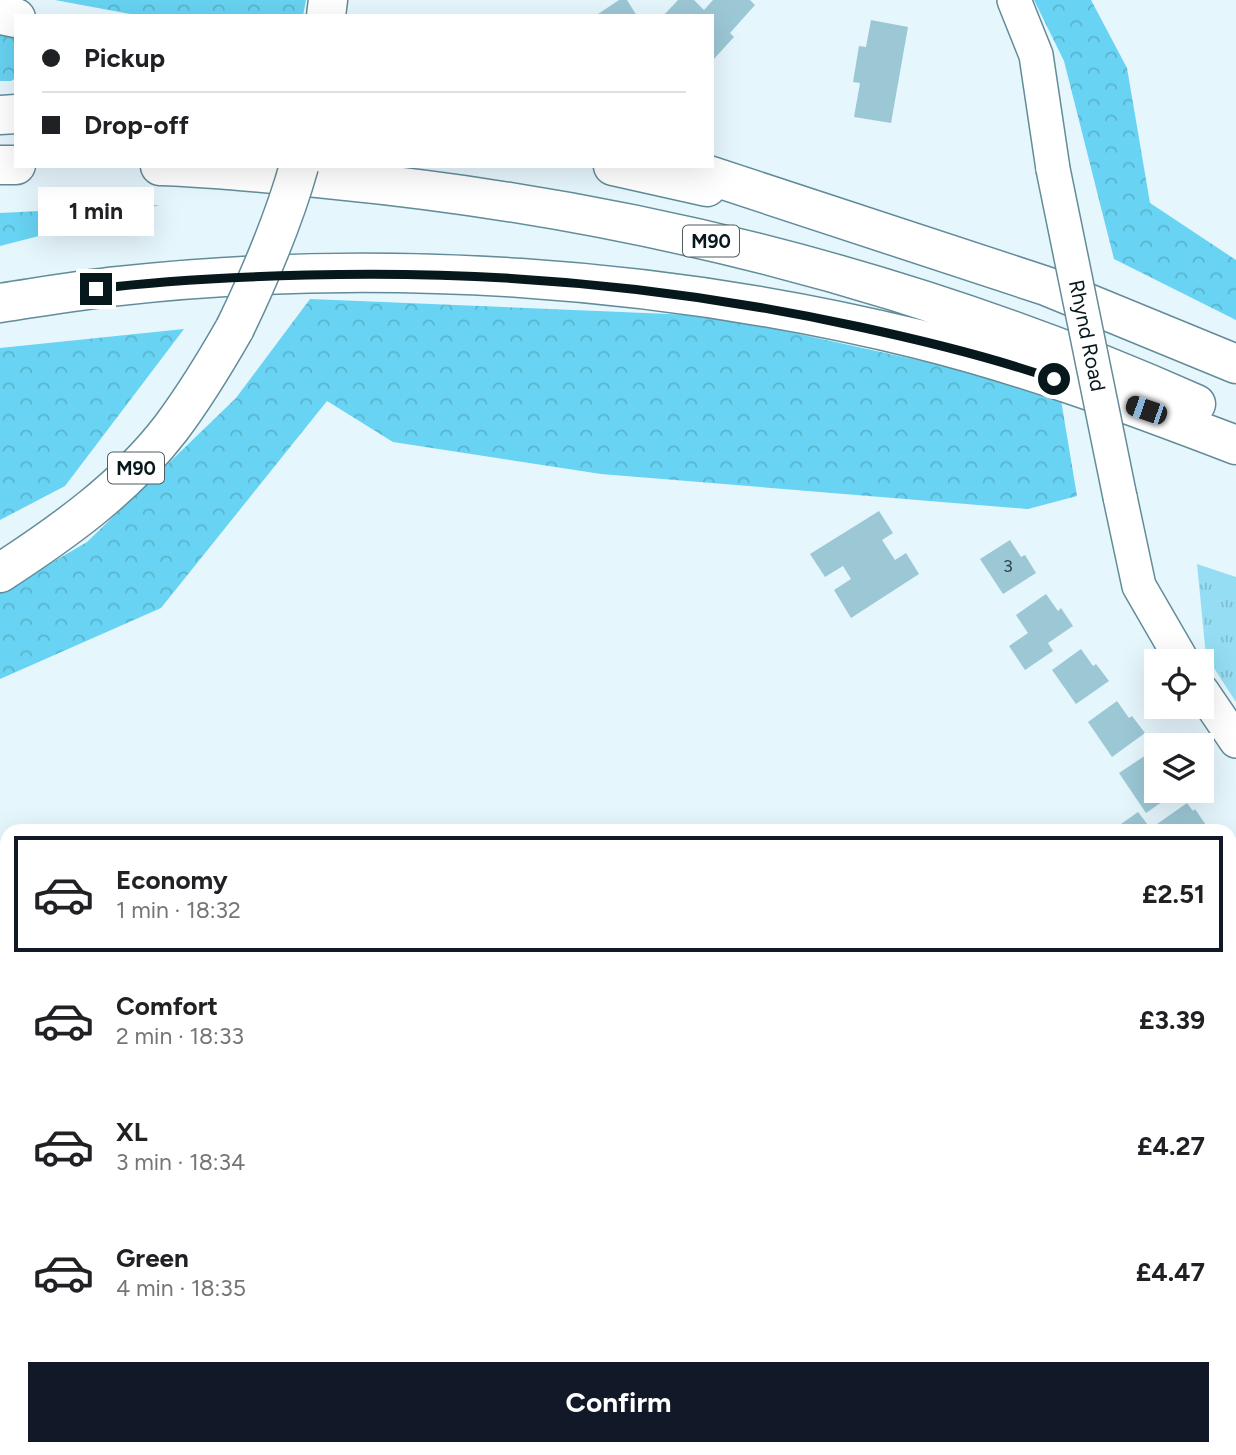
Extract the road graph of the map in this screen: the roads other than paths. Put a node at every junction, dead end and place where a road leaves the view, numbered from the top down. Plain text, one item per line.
1 (1014, 0) edge
2 (191, 168) edge
3 (298, 168) edge
4 (622, 168) edge
5 (687, 168) edge
6 (908, 239) junction
7 (0, 303) edge
8 (1236, 364) edge
9 (1236, 422) edge
10 (1236, 445) edge
11 (0, 573) edge
12 (1175, 649) edge
13 (1214, 709) edge
14 (1236, 741) edge

1 - 12 street, Rhynd Road, bridge
2 - 9 highway, M90
3 - 11 highway, M90, bridge
4 - 6 highway, M90
5 - 6 highway, M90
6 - 8 highway, M90
7 - 10 highway
13 - 14 street

